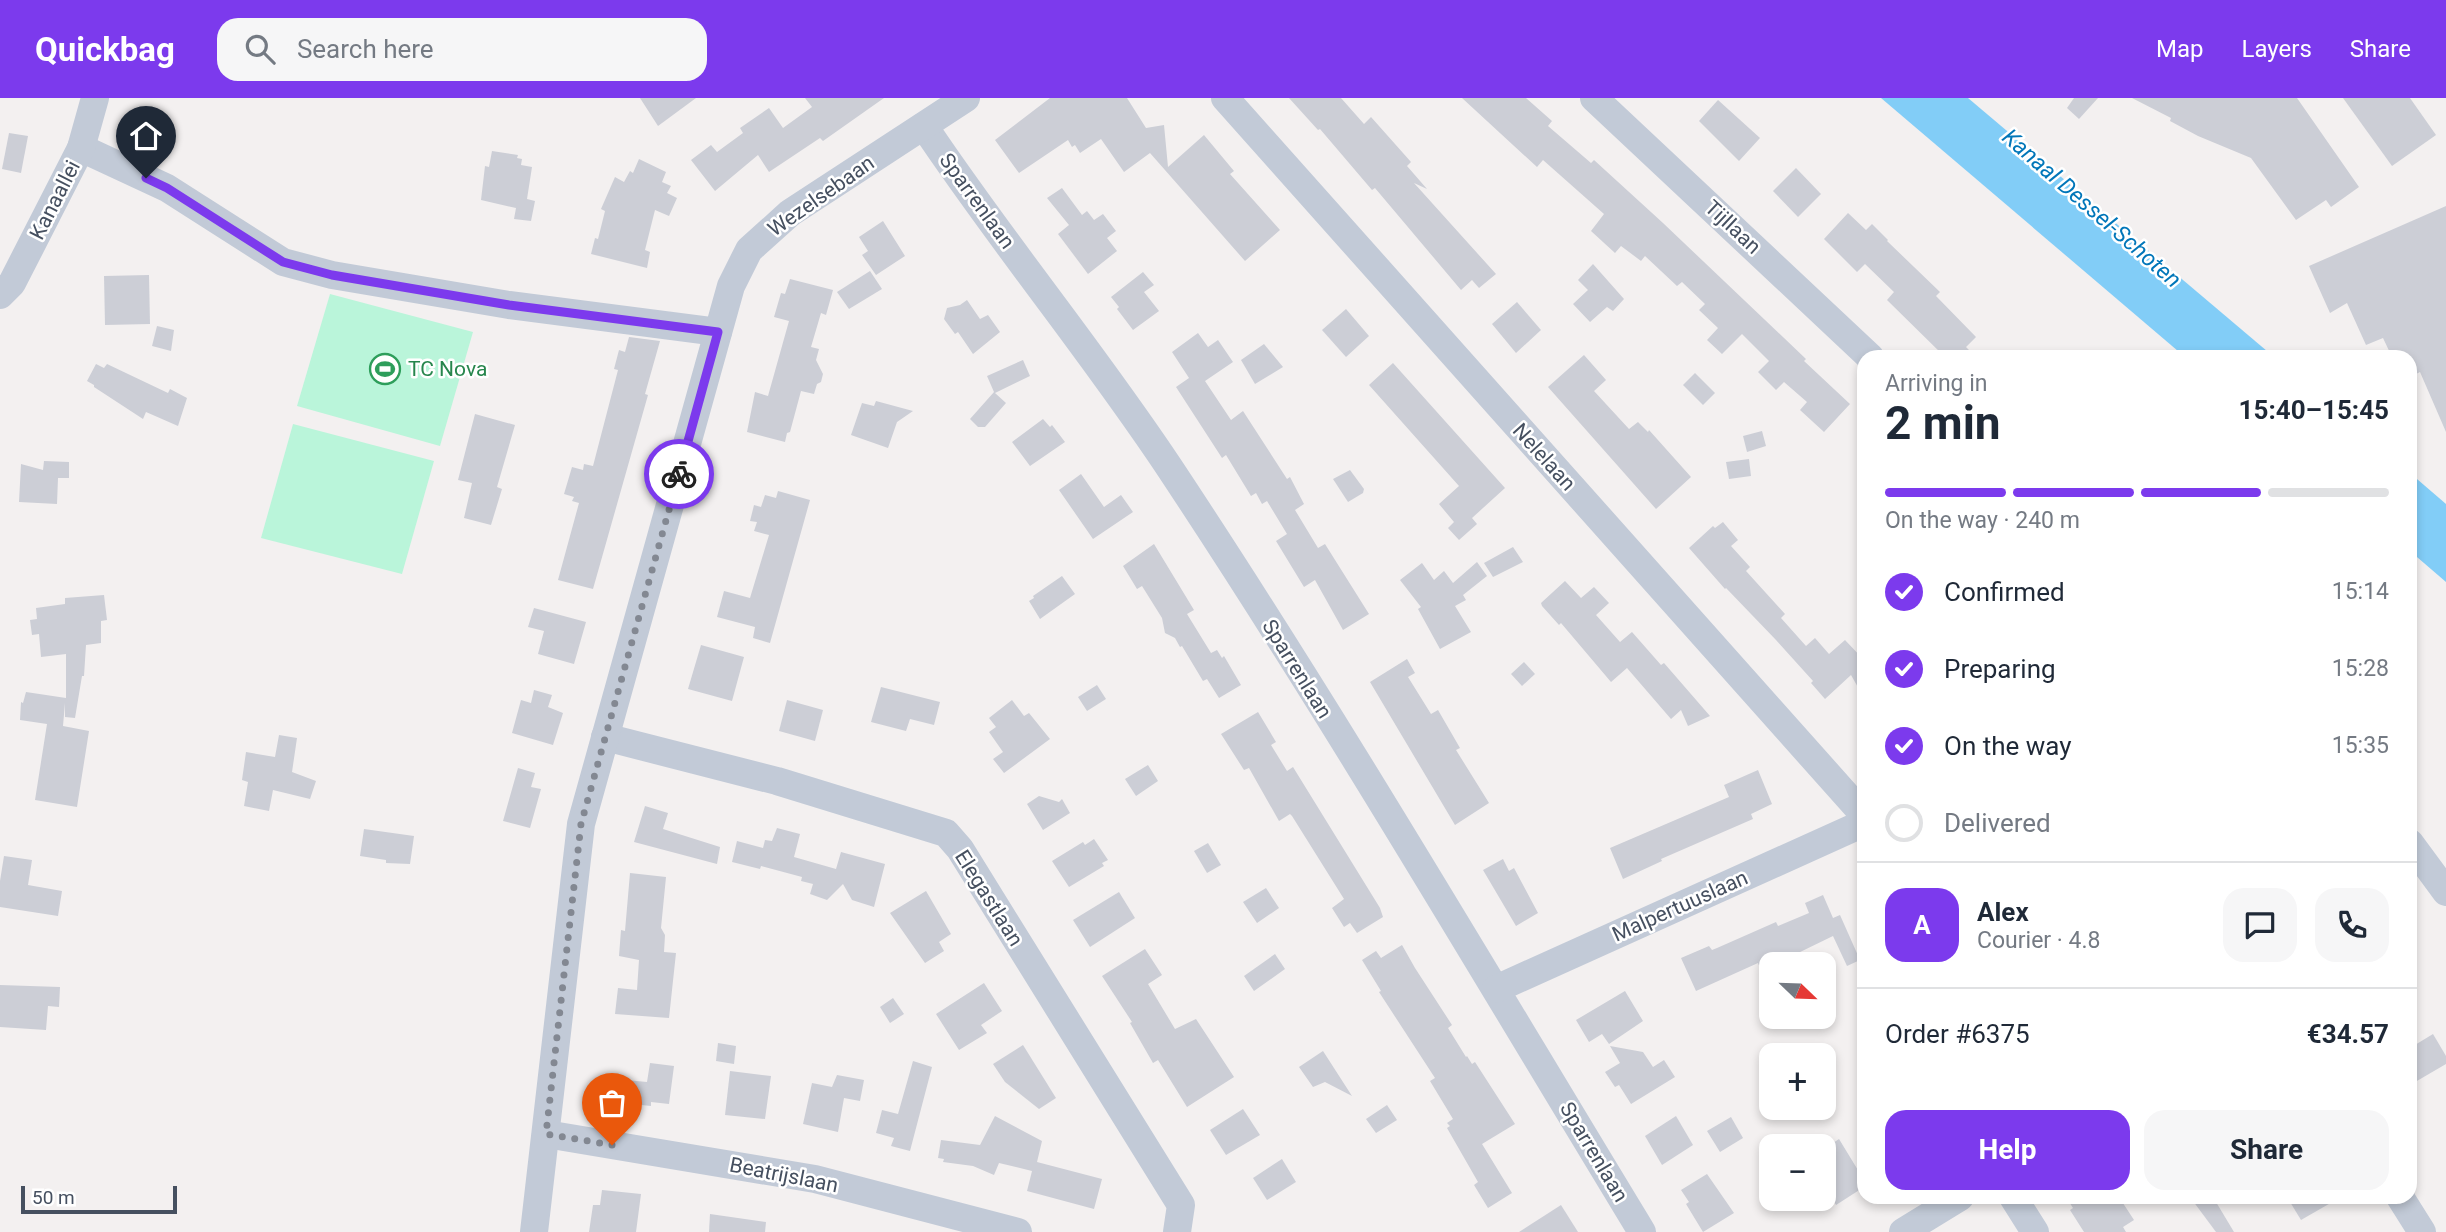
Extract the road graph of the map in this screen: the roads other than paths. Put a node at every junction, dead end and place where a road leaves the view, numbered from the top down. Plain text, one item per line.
1 (95, 98) edge
2 (966, 98) edge
3 (1225, 98) edge
4 (1594, 98) edge
5 (924, 126) junction
6 (81, 148) junction
7 (0, 295) edge
8 (718, 332) junction
9 (1863, 350) edge
10 (605, 737) junction
11 (1857, 807) edge
12 (1857, 825) edge
13 (2417, 852) edge
14 (2446, 892) edge
15 (1496, 989) junction
16 (546, 1134) junction
17 (1949, 1204) edge
18 (2017, 1204) edge
19 (2404, 1204) edge
20 (534, 1232) edge
21 (1018, 1232) edge
22 (1177, 1232) edge
23 (1642, 1232) edge
24 (1903, 1232) edge
25 (2035, 1232) edge
26 (2421, 1232) edge

1 - 6 street, Kanaallei
2 - 5 street, Wezelsebaan
3 - 11 street, Nelelaan
4 - 9 street, Tijllaan
5 - 8 street, Wezelsebaan
5 - 15 street, Sparrenlaan
6 - 7 street, Kanaallei
6 - 8 street
8 - 10 street, Wezelsebaan
10 - 16 street, Wezelsebaan
10 - 22 street, Elegastlaan
12 - 15 street, Malpertuuslaan
13 - 14 street
15 - 23 street, Sparrenlaan
16 - 20 street, Wezelsebaan
16 - 21 street, Beatrijslaan
17 - 24 street
18 - 25 street
19 - 26 street

